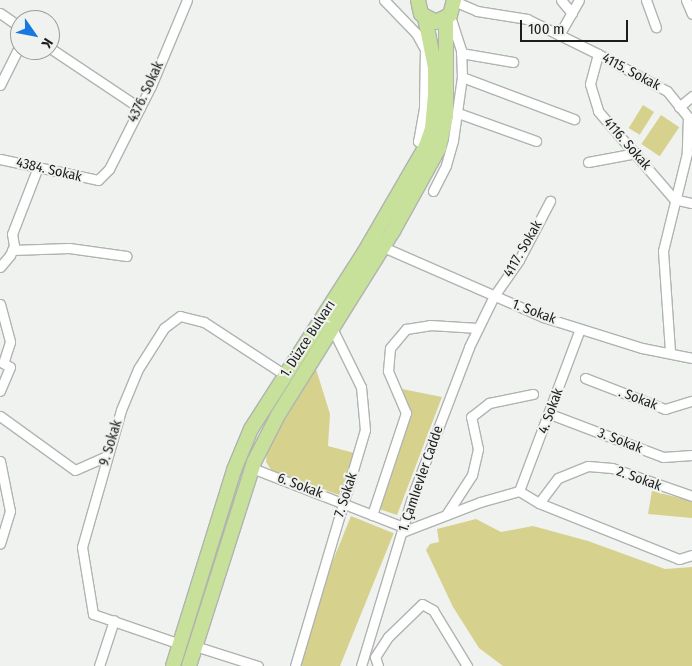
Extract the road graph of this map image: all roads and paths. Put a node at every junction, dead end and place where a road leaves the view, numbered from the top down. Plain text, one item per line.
1 (187, 0) edge
2 (384, 0) edge
3 (454, 0) edge
4 (561, 0) edge
5 (579, 0) edge
6 (646, 0) edge
7 (686, 0) edge
8 (417, 1) edge
9 (572, 13) junction
10 (692, 14) edge
11 (448, 16) junction
12 (425, 18) junction
13 (656, 27) dead end
14 (559, 35) junction
15 (461, 53) junction
16 (598, 54) junction
17 (60, 55) edge
18 (12, 60) edge
19 (513, 62) dead end
20 (462, 77) junction
21 (0, 85) edge
22 (692, 96) edge
23 (679, 107) junction
24 (140, 108) junction
25 (458, 114) junction
26 (574, 119) dead end
27 (536, 141) dead end
28 (426, 146) junction
29 (636, 153) junction
30 (0, 159) edge
31 (588, 162) dead end
32 (38, 167) junction
33 (98, 180) joint
34 (433, 191) dead end
35 (674, 199) junction
36 (550, 201) dead end
37 (692, 203) edge
38 (383, 248) junction
39 (12, 250) junction
40 (126, 256) dead end
41 (0, 268) edge
42 (494, 296) junction
43 (0, 304) edge
44 (331, 326) junction
45 (478, 328) junction
46 (580, 329) junction
47 (670, 352) junction
48 (692, 358) edge
49 (285, 375) junction
50 (585, 378) dead end
51 (0, 392) edge
52 (533, 394) dead end
53 (692, 401) edge
54 (550, 414) junction
55 (0, 416) edge
56 (692, 455) edge
57 (107, 456) junction
58 (0, 461) edge
59 (252, 468) junction
60 (519, 491) junction
61 (692, 496) edge
62 (538, 502) junction
63 (343, 503) junction
64 (372, 515) junction
65 (446, 515) junction
66 (403, 530) junction
67 (0, 543) edge
68 (692, 555) edge
69 (114, 620) junction
70 (180, 644) junction
71 (195, 646) junction
72 (366, 653) junction
73 (375, 657) junction
74 (99, 666) edge
75 (173, 666) edge
76 (189, 666) edge
77 (258, 666) edge
78 (295, 666) edge
79 (361, 666) edge
80 (378, 666) edge
81 (467, 666) edge

1 - 24 street, 4376. Sokak
2 - 28 street
3 - 11 main road, 1. Düzce Bulvarı
3 - 14 street, 4115. Sokak
4 - 9 street
5 - 9 street
6 - 13 street
7 - 10 street
8 - 12 main road, 1. Düzce Bulvarı
9 - 14 street
11 - 12 main road
11 - 15 street
11 - 38 main road, 1. Düzce Bulvarı
12 - 28 main road, 1. Düzce Bulvarı
14 - 16 street, 4115. Sokak
15 - 19 street
15 - 20 street
16 - 23 street, 4115. Sokak
16 - 29 street, 4116. Sokak
17 - 24 street
18 - 21 street
20 - 25 street
20 - 26 street
22 - 23 street
23 - 35 street, 4115. Sokak
24 - 33 street, 4376. Sokak
25 - 27 street
25 - 34 street
28 - 49 main road, 1. Düzce Bulvarı
29 - 31 street
29 - 35 street, 4116. Sokak
30 - 32 street, 4384. Sokak
32 - 33 street, 4384. Sokak
32 - 39 street
35 - 37 street
35 - 47 street, 4115. Sokak
36 - 42 street, 4117. Sokak
38 - 42 street, 1. Sokak
38 - 44 main road, 1. Düzce Bulvarı
39 - 40 street
39 - 41 street
42 - 45 street, 1. Çamlıevler Cadde
42 - 46 street, 1. Sokak
43 - 51 street
44 - 59 main road, 1. Düzce Bulvarı
44 - 63 street, 7. Sokak
45 - 64 street
45 - 66 street, 1. Çamlıevler Cadde
46 - 47 street, 1. Sokak
46 - 54 street, 4. Sokak
47 - 48 street, 1. Sokak
49 - 57 street, 9. Sokak
49 - 70 main road, 1. Düzce Bulvarı
50 - 53 street, . Sokak
52 - 65 street
54 - 56 street, 3. Sokak
54 - 60 street, 4. Sokak
55 - 57 street
57 - 69 street, 9. Sokak
58 - 67 street
59 - 63 street, 6. Sokak
59 - 71 main road, 1. Düzce Bulvarı
60 - 62 street
60 - 65 street
61 - 62 street, 2. Sokak
62 - 68 street
63 - 64 street, 6. Sokak
63 - 78 street, 7. Sokak
64 - 66 street, 6. Sokak
65 - 66 street
66 - 72 street, 1. Çamlıevler Cadde
69 - 70 street, 9. Sokak
69 - 74 street
70 - 75 main road, 1. Düzce Bulvarı
71 - 76 main road, 1. Düzce Bulvarı
71 - 77 street
72 - 73 street
72 - 79 street, 1. Çamlıevler Cadde
73 - 80 street
73 - 81 street

